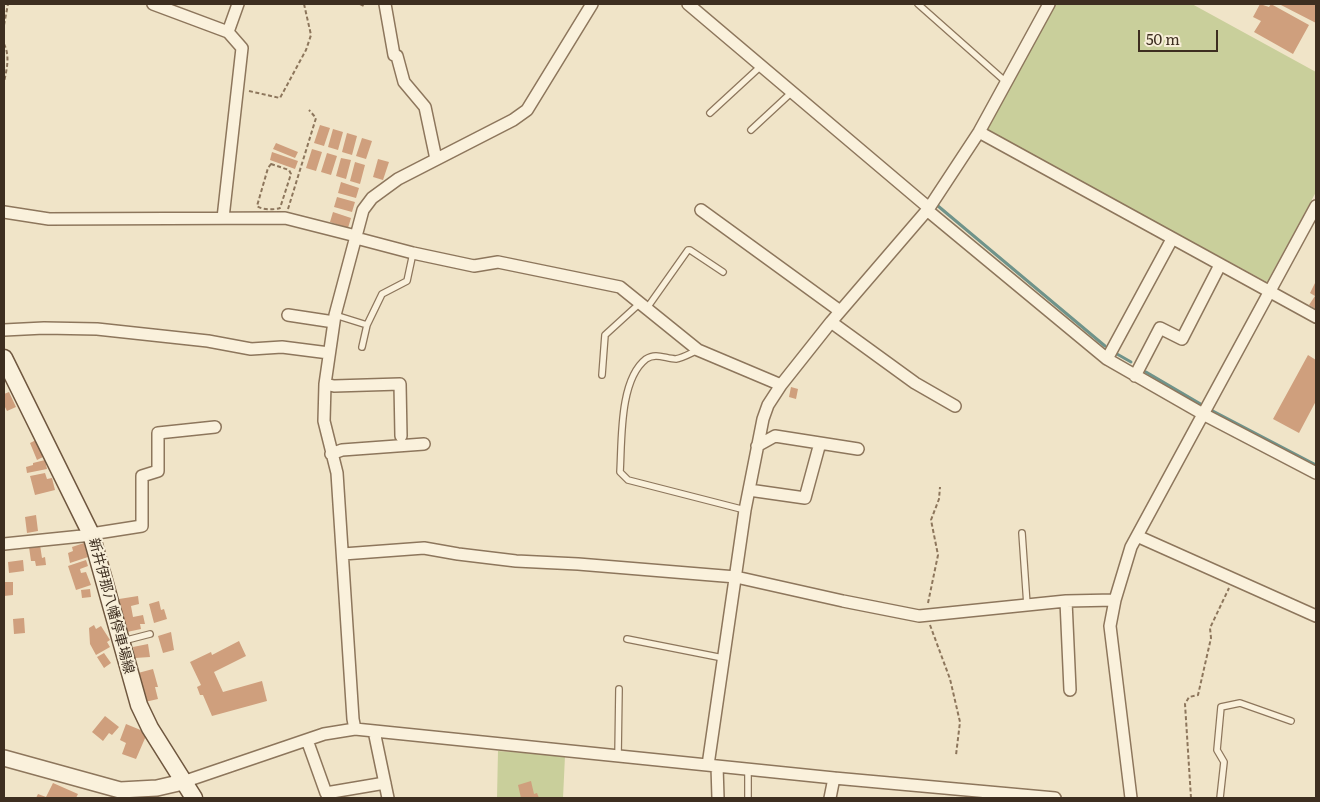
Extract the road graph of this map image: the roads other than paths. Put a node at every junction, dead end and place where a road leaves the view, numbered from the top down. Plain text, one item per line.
1 (153, 4) edge
2 (238, 4) edge
3 (386, 4) edge
4 (592, 4) edge
5 (688, 4) edge
6 (918, 4) edge
7 (1049, 4) edge
8 (228, 32) junction
9 (761, 66) junction
10 (1006, 82) junction
11 (792, 92) junction
12 (710, 113) dead end
13 (751, 130) dead end
14 (979, 132) junction
15 (436, 159) junction
16 (1316, 206) edge
17 (928, 209) junction
18 (701, 210) dead end
19 (4, 212) edge
20 (223, 218) junction
21 (356, 237) junction
22 (1172, 239) junction
23 (413, 253) junction
24 (1220, 265) junction
25 (723, 272) dead end
26 (1269, 292) junction
27 (643, 306) junction
28 (840, 311) junction
29 (288, 315) dead end
30 (1316, 317) edge
31 (334, 319) junction
32 (831, 322) junction
33 (366, 325) junction
34 (4, 330) edge
35 (362, 347) dead end
36 (698, 350) junction
37 (329, 353) junction
38 (4, 358) edge
39 (1108, 359) junction
40 (602, 375) dead end
41 (1135, 376) junction
42 (325, 384) junction
43 (781, 385) junction
44 (955, 406) dead end
45 (1206, 409) junction
46 (215, 427) dead end
47 (402, 436) dead end
48 (820, 443) junction
49 (424, 444) dead end
50 (757, 446) junction
51 (858, 450) dead end
52 (331, 454) junction
53 (1316, 473) edge
54 (749, 490) junction
55 (745, 510) junction
56 (1022, 533) dead end
57 (91, 534) junction
58 (1137, 536) junction
59 (4, 544) edge
60 (343, 554) junction
61 (736, 577) junction
62 (1114, 600) junction
63 (1066, 601) junction
64 (1027, 605) junction
65 (1316, 616) edge
66 (150, 634) dead end
67 (627, 639) dead end
68 (121, 641) junction
69 (724, 658) junction
70 (620, 688) dead end
71 (1070, 690) dead end
72 (1291, 721) dead end
73 (355, 729) junction
74 (374, 731) junction
75 (307, 740) junction
76 (618, 756) junction
77 (4, 758) edge
78 (712, 766) junction
79 (748, 769) junction
80 (834, 778) junction
81 (183, 782) junction
82 (384, 782) junction
83 (194, 798) edge
84 (388, 798) edge
85 (718, 798) edge
86 (748, 798) edge
87 (830, 798) edge
88 (1055, 798) edge
89 (1130, 798) edge
90 (1220, 798) edge

1 - 8 street
2 - 8 street
3 - 15 street
4 - 15 street
5 - 9 street
6 - 10 lane
7 - 10 street
8 - 20 street
9 - 11 street
9 - 12 lane
10 - 14 street
11 - 13 lane
11 - 17 street
14 - 17 street
14 - 22 street
15 - 21 street
16 - 26 street
17 - 28 street
17 - 39 street
18 - 28 street
19 - 20 street
20 - 21 street
21 - 23 street
21 - 31 street
22 - 24 street
22 - 39 street
23 - 27 street
23 - 33 lane
24 - 26 street
24 - 41 street
25 - 27 lane
26 - 30 street
26 - 45 street
27 - 36 street
27 - 40 lane
28 - 32 street
29 - 31 street
31 - 33 lane
31 - 37 street
32 - 43 street
32 - 44 street
33 - 35 lane
34 - 37 street
36 - 43 street
36 - 55 lane
37 - 42 street
38 - 57 main road, 新井伊那八幡停車場線
39 - 41 street
41 - 45 street
42 - 47 street
42 - 52 street
43 - 50 street
45 - 53 street
45 - 58 street
46 - 57 street
48 - 50 street
48 - 51 street
48 - 54 street
49 - 52 street
50 - 54 street
52 - 60 street
54 - 55 street
55 - 61 street
56 - 64 lane
57 - 59 street
57 - 68 main road, 新井伊那八幡停車場線
58 - 62 street
58 - 65 street
60 - 61 street
60 - 73 street
61 - 64 street
61 - 69 street
62 - 63 street
62 - 89 street
63 - 64 street
63 - 71 street
66 - 68 lane
67 - 69 lane
68 - 81 main road, 新井伊那八幡停車場線
69 - 78 street
70 - 76 lane
72 - 90 lane
73 - 74 street
73 - 75 street
74 - 76 street
74 - 82 street
75 - 81 street
75 - 82 street
76 - 78 street
77 - 81 street
78 - 79 street
78 - 85 street
79 - 80 street
79 - 86 lane
80 - 87 street
80 - 88 street
81 - 83 main road, 新井伊那八幡停車場線
82 - 84 street

